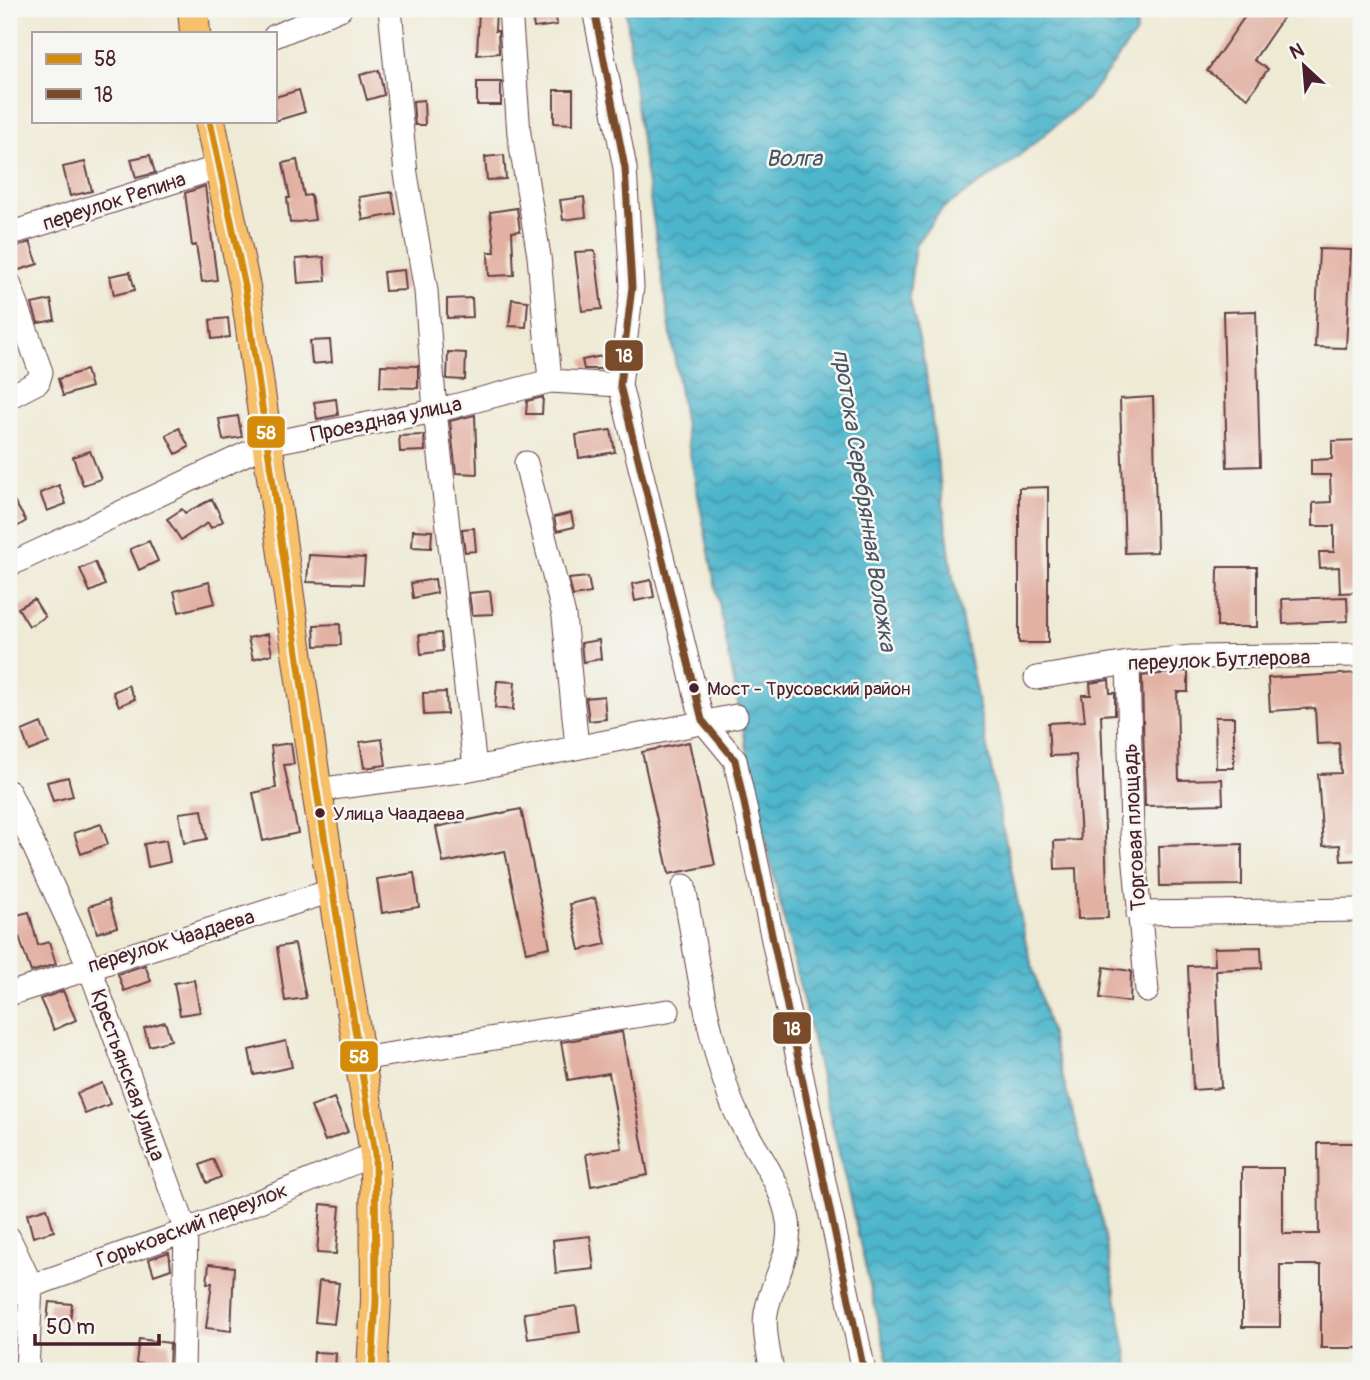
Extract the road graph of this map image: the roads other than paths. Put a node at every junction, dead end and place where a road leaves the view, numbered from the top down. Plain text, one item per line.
1 (193, 9) edge
2 (340, 9) edge
3 (390, 9) edge
4 (510, 9) edge
5 (594, 9) edge
6 (195, 32) edge
7 (276, 36) edge
8 (210, 122) edge
9 (219, 167) junction
10 (9, 234) edge
11 (9, 284) edge
12 (550, 381) junction
13 (620, 385) junction
14 (9, 397) edge
15 (435, 411) junction
16 (269, 443) junction
17 (526, 463) dead end
18 (9, 565) edge
19 (1361, 655) edge
20 (1128, 663) junction
21 (1036, 678) dead end
22 (736, 716) dead end
23 (702, 720) junction
24 (577, 747) junction
25 (475, 768) junction
26 (317, 790) junction
27 (9, 792) edge
28 (684, 886) dead end
29 (334, 890) junction
30 (1361, 910) edge
31 (1138, 913) junction
32 (89, 966) junction
33 (1147, 991) dead end
34 (9, 994) edge
35 (668, 1011) dead end
36 (360, 1059) junction
37 (375, 1154) junction
38 (186, 1231) junction
39 (9, 1238) edge
40 (31, 1285) junction
41 (9, 1294) edge
42 (27, 1371) edge
43 (183, 1371) edge
44 (372, 1371) edge
45 (772, 1371) edge
46 (864, 1371) edge

1 - 6 main road
2 - 7 street
3 - 15 street
4 - 12 street
5 - 13 street
8 - 9 main road
9 - 10 street, переулок Репина
9 - 16 main road
11 - 14 street
12 - 13 street, Проездная улица
12 - 15 street, Проездная улица
13 - 23 street
15 - 16 street, Проездная улица
15 - 25 street
16 - 18 street, Проездная улица
16 - 26 main road
17 - 24 street
19 - 20 street, переулок Бутлерова
20 - 21 street, переулок Бутлерова
20 - 31 street, Торговая площадь
22 - 23 street
23 - 24 street
23 - 46 street
24 - 25 street
25 - 26 street
26 - 29 main road
27 - 32 street, Крестьянская улица
28 - 45 street
29 - 32 street, переулок Чаадаева
29 - 36 main road
30 - 31 street
31 - 33 street, Торговая площадь
32 - 34 street, переулок Чаадаева
32 - 38 street, Крестьянская улица
35 - 36 street
36 - 37 main road
37 - 38 street, Горьковский переулок
37 - 44 main road
38 - 40 street, Горьковский переулок
38 - 43 street, Крестьянская улица
39 - 40 street
40 - 41 street, Горьковский переулок
40 - 42 street

